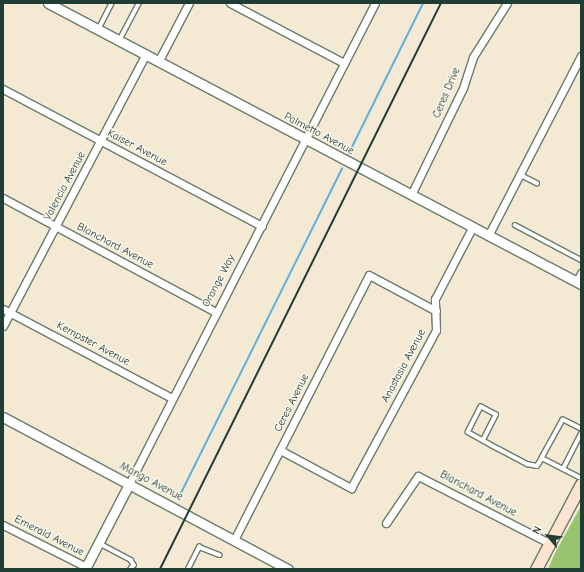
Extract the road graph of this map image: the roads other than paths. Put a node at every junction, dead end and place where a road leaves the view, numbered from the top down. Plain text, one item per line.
1 (48, 3) edge
2 (112, 3) edge
3 (139, 3) edge
4 (188, 3) edge
5 (230, 3) edge
6 (375, 3) edge
7 (507, 3) edge
8 (98, 30) junction
9 (119, 41) junction
10 (145, 55) junction
11 (581, 56) edge
12 (158, 62) junction
13 (344, 63) junction
14 (3, 89) edge
15 (306, 140) junction
16 (101, 141) junction
17 (521, 175) junction
18 (537, 183) dead end
19 (411, 195) junction
20 (3, 198) edge
21 (515, 225) dead end
22 (262, 226) junction
23 (55, 227) junction
24 (472, 228) junction
25 (488, 236) junction
26 (581, 260) edge
27 (581, 272) edge
28 (578, 283) edge
29 (3, 309) edge
30 (436, 311) junction
31 (10, 312) junction
32 (216, 312) junction
33 (3, 326) edge
34 (172, 398) junction
35 (3, 417) edge
36 (581, 429) edge
37 (581, 434) edge
38 (483, 440) junction
39 (280, 450) junction
40 (542, 458) junction
41 (563, 469) junction
42 (581, 478) edge
43 (129, 484) junction
44 (581, 484) edge
45 (386, 523) dead end
46 (3, 524) edge
47 (234, 540) junction
48 (98, 542) junction
49 (549, 543) junction
50 (220, 555) dead end
51 (85, 568) edge
52 (283, 568) edge
53 (132, 569) edge
54 (188, 569) edge
55 (536, 569) edge

1 - 8 street, Palmetto Avenue
2 - 8 lane
3 - 9 lane
4 - 12 street
5 - 13 street
6 - 13 street, Orange Way
7 - 19 street, Ceres Drive
8 - 9 street, Palmetto Avenue
9 - 10 street, Palmetto Avenue
10 - 12 street, Palmetto Avenue
10 - 16 street, Valencia Avenue
11 - 17 street
12 - 15 street, Palmetto Avenue
13 - 15 street, Orange Way
14 - 16 street, Kaiser Avenue
15 - 19 street, Palmetto Avenue
15 - 22 street, Orange Way
16 - 22 street, Kaiser Avenue
16 - 23 street, Valencia Avenue
17 - 18 lane
17 - 25 street
19 - 24 street, Palmetto Avenue
20 - 23 street, Blanchard Avenue
21 - 26 lane
22 - 32 street, Orange Way
23 - 31 street, Valencia Avenue
23 - 32 street, Blanchard Avenue
24 - 25 street, Palmetto Avenue
24 - 30 street, Anastasia Avenue
25 - 28 street, Palmetto Avenue
27 - 28 lane
29 - 31 street, Kempster Avenue
30 - 39 street, Ceres Avenue
30 - 39 street, Anastasia Avenue
31 - 33 street, Valencia Avenue
31 - 34 street, Kempster Avenue
32 - 34 street, Orange Way
34 - 43 street, Orange Way
35 - 43 street, Mango Avenue
36 - 40 lane
37 - 41 lane
38 - 38 lane
38 - 40 lane
39 - 47 street, Ceres Avenue
40 - 41 lane
41 - 42 lane
43 - 47 street, Mango Avenue
43 - 48 street, Orange Way
44 - 49 main road
45 - 49 street, Blanchard Avenue
46 - 51 street, Emerald Avenue
47 - 52 street, Mango Avenue
48 - 51 street, Orange Way
48 - 53 lane
49 - 55 main road
50 - 54 lane

